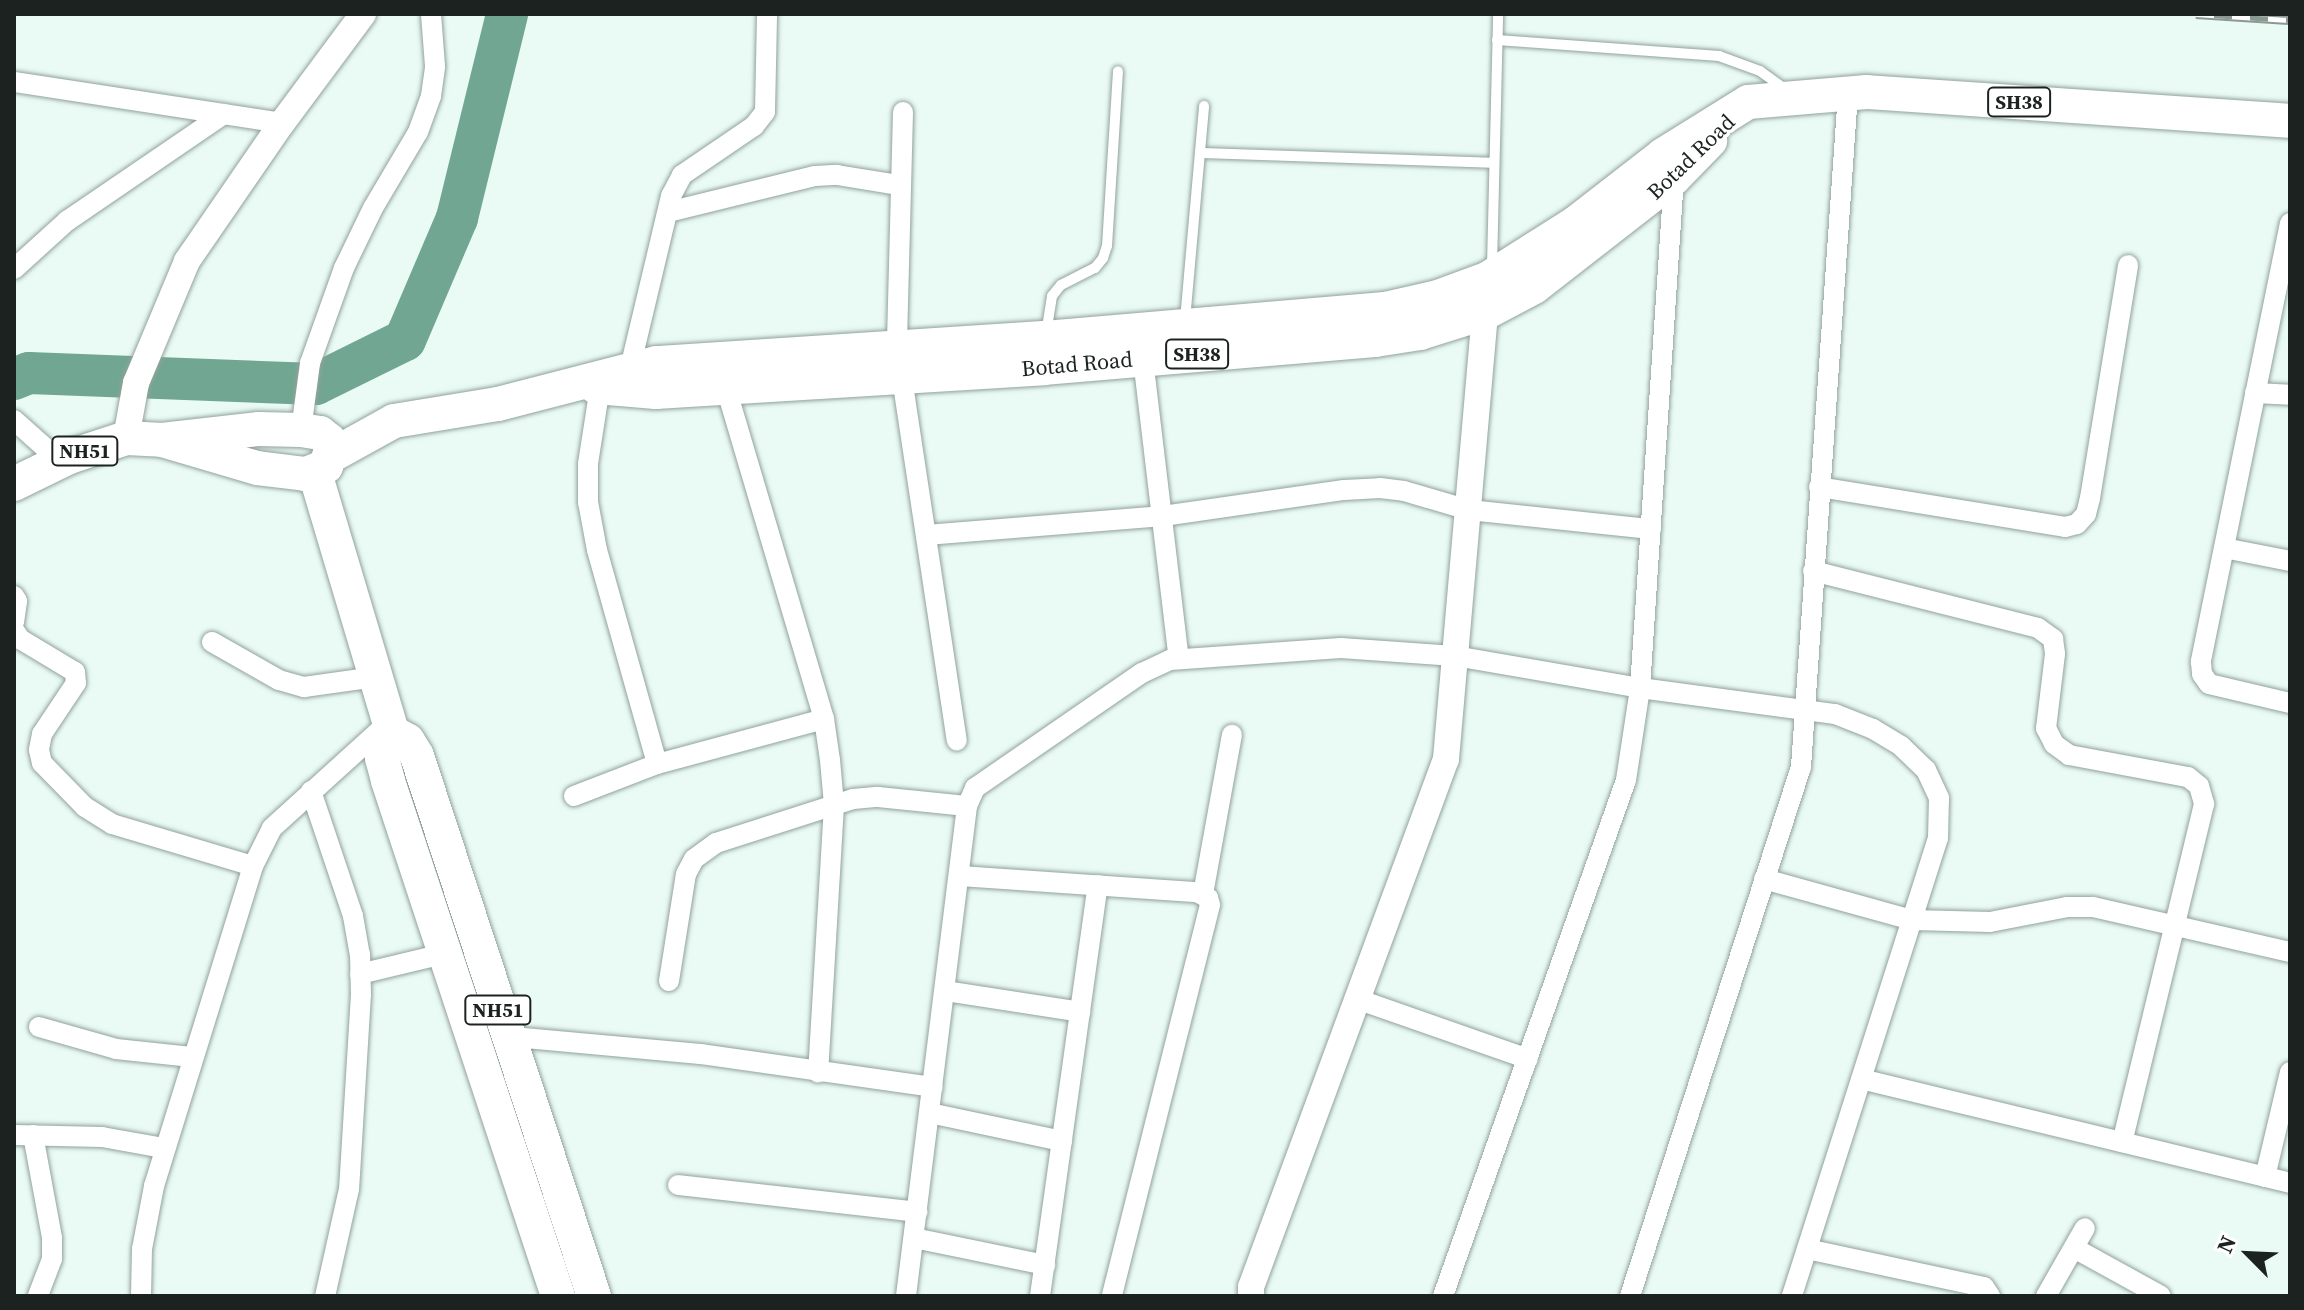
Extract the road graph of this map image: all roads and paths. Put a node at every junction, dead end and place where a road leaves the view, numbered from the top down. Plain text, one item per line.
1 (363, 14) edge
2 (431, 14) edge
3 (767, 14) edge
4 (1498, 14) edge
5 (1497, 40) junction
6 (1118, 71) dead end
7 (14, 82) edge
8 (1848, 94) junction
9 (1796, 98) junction
10 (1748, 102) junction
11 (1204, 106) dead end
12 (903, 112) dead end
13 (224, 114) junction
14 (2290, 121) edge
15 (282, 123) junction
16 (1200, 153) junction
17 (1494, 163) junction
18 (1674, 178) junction
19 (899, 185) junction
20 (668, 212) junction
21 (2290, 223) edge
22 (2128, 265) dead end
23 (14, 269) edge
24 (1488, 289) junction
25 (1184, 326) junction
26 (1044, 353) junction
27 (1143, 359) junction
28 (900, 360) junction
29 (630, 368) junction
30 (584, 386) junction
31 (726, 388) junction
32 (2255, 393) junction
33 (2290, 395) edge
34 (14, 420) edge
35 (126, 438) junction
36 (234, 447) junction
37 (316, 448) junction
38 (60, 461) junction
39 (14, 484) edge
40 (1819, 487) junction
41 (1469, 510) junction
42 (1163, 516) junction
43 (1651, 529) junction
44 (926, 535) junction
45 (2224, 548) junction
46 (2290, 561) edge
47 (1813, 571) junction
48 (14, 596) edge
49 (14, 622) edge
50 (14, 630) edge
51 (212, 642) dead end
52 (1455, 656) junction
53 (1179, 659) junction
54 (375, 677) junction
55 (1640, 688) junction
56 (2290, 703) edge
57 (1805, 710) junction
58 (824, 719) junction
59 (391, 727) junction
60 (1232, 735) dead end
61 (957, 740) dead end
62 (657, 764) junction
63 (311, 791) junction
64 (574, 796) dead end
65 (834, 805) junction
66 (967, 806) junction
67 (253, 866) junction
68 (960, 876) junction
69 (1764, 879) junction
70 (1098, 885) junction
71 (1203, 894) junction
72 (1912, 920) junction
73 (2175, 925) junction
74 (2290, 952) edge
75 (443, 954) junction
76 (360, 974) junction
77 (669, 981) dead end
78 (945, 991) junction
79 (1357, 999) junction
80 (1080, 1012) junction
81 (39, 1027) dead end
82 (471, 1034) junction
83 (507, 1037) junction
84 (192, 1057) junction
85 (1528, 1059) junction
86 (2290, 1072) edge
87 (818, 1073) junction
88 (1861, 1079) junction
89 (933, 1087) junction
90 (930, 1113) junction
91 (23, 1135) edge
92 (1062, 1141) junction
93 (2122, 1142) junction
94 (164, 1148) junction
95 (2265, 1177) junction
96 (2290, 1183) edge
97 (678, 1185) dead end
98 (917, 1212) junction
99 (2085, 1228) dead end
100 (914, 1238) junction
101 (2074, 1248) junction
102 (1807, 1249) junction
103 (1045, 1265) junction
104 (38, 1296) edge
105 (141, 1296) edge
106 (325, 1296) edge
107 (558, 1296) edge
108 (594, 1296) edge
109 (906, 1296) edge
110 (1040, 1296) edge
111 (1112, 1296) edge
112 (1251, 1296) edge
113 (1443, 1296) edge
114 (1630, 1296) edge
115 (1792, 1296) edge
116 (1990, 1296) edge
117 (2046, 1296) edge
118 (2161, 1296) edge

1 - 15 street
2 - 37 street
3 - 20 street
4 - 5 lane
5 - 9 lane
5 - 17 lane
6 - 26 lane
7 - 13 street
8 - 9 main road, Botad Road / SH38
8 - 14 main road, Botad Road / SH38
8 - 40 street
9 - 10 main road, Botad Road / SH38
10 - 18 main road, Botad Road / SH38
10 - 24 main road, Botad Road / SH38
11 - 16 lane
12 - 19 street
13 - 15 street
13 - 23 street
15 - 35 street
16 - 17 lane
16 - 25 lane
17 - 24 lane
18 - 24 main road, Botad Road / SH38
18 - 43 street
19 - 20 street
19 - 28 street
20 - 29 street
21 - 32 street
22 - 40 street
24 - 25 main road, Botad Road / SH38
24 - 27 main road, Botad Road / SH38
24 - 41 street
25 - 26 main road, Botad Road / SH38
26 - 27 main road, Botad Road / SH38
26 - 28 main road, Botad Road / SH38
27 - 42 street
28 - 29 main road, Botad Road / SH38
28 - 31 main road, Botad Road / SH38
28 - 44 street
29 - 30 main road, Botad Road / SH38
30 - 31 main road, Botad Road / SH38
30 - 37 main road, Botad Road / SH38
30 - 62 street
31 - 58 street
32 - 33 street
32 - 45 street
34 - 38 street
35 - 36 main road, NH51
35 - 38 main road, NH51
36 - 37 main road, NH51
36 - 37 main road, NH51
37 - 54 main road, NH51
38 - 39 main road, NH51
40 - 47 street
41 - 42 street
41 - 43 street
41 - 52 street
42 - 44 street
42 - 53 street
43 - 55 street
44 - 61 street
45 - 46 street
45 - 56 street
47 - 57 street
47 - 73 street
48 - 49 street
50 - 67 street
51 - 54 street
52 - 53 street
52 - 55 street
52 - 79 street
53 - 66 street
54 - 59 main road, NH51
55 - 57 street
55 - 85 street
57 - 69 street
57 - 72 street
58 - 62 street
58 - 65 street
59 - 63 street
59 - 75 main road, NH51
59 - 83 main road, NH51
60 - 71 street
62 - 64 street
63 - 67 street
63 - 76 street
65 - 66 street
65 - 77 street
65 - 87 street
66 - 68 street
67 - 84 street
68 - 70 street
68 - 78 street
69 - 72 street
69 - 114 street
70 - 71 street
70 - 80 street
71 - 111 street
72 - 73 street
72 - 88 street
73 - 74 street
73 - 93 street
75 - 76 street
75 - 82 main road, NH51
76 - 106 street
78 - 80 street
78 - 89 street
79 - 85 street
79 - 112 street
80 - 92 street
81 - 84 street
82 - 83 street
82 - 107 main road, NH51
83 - 87 street
83 - 108 main road, NH51
84 - 94 street
85 - 113 street
86 - 95 street
87 - 89 street
88 - 93 street
88 - 102 street
89 - 90 street
90 - 92 street
90 - 98 street
91 - 94 street
91 - 104 street
92 - 103 street
93 - 95 street
94 - 105 street
95 - 96 street
97 - 98 street
98 - 100 street
99 - 101 street
100 - 103 street
100 - 109 street
101 - 117 street
101 - 118 street
102 - 115 street
102 - 116 street
103 - 110 street

